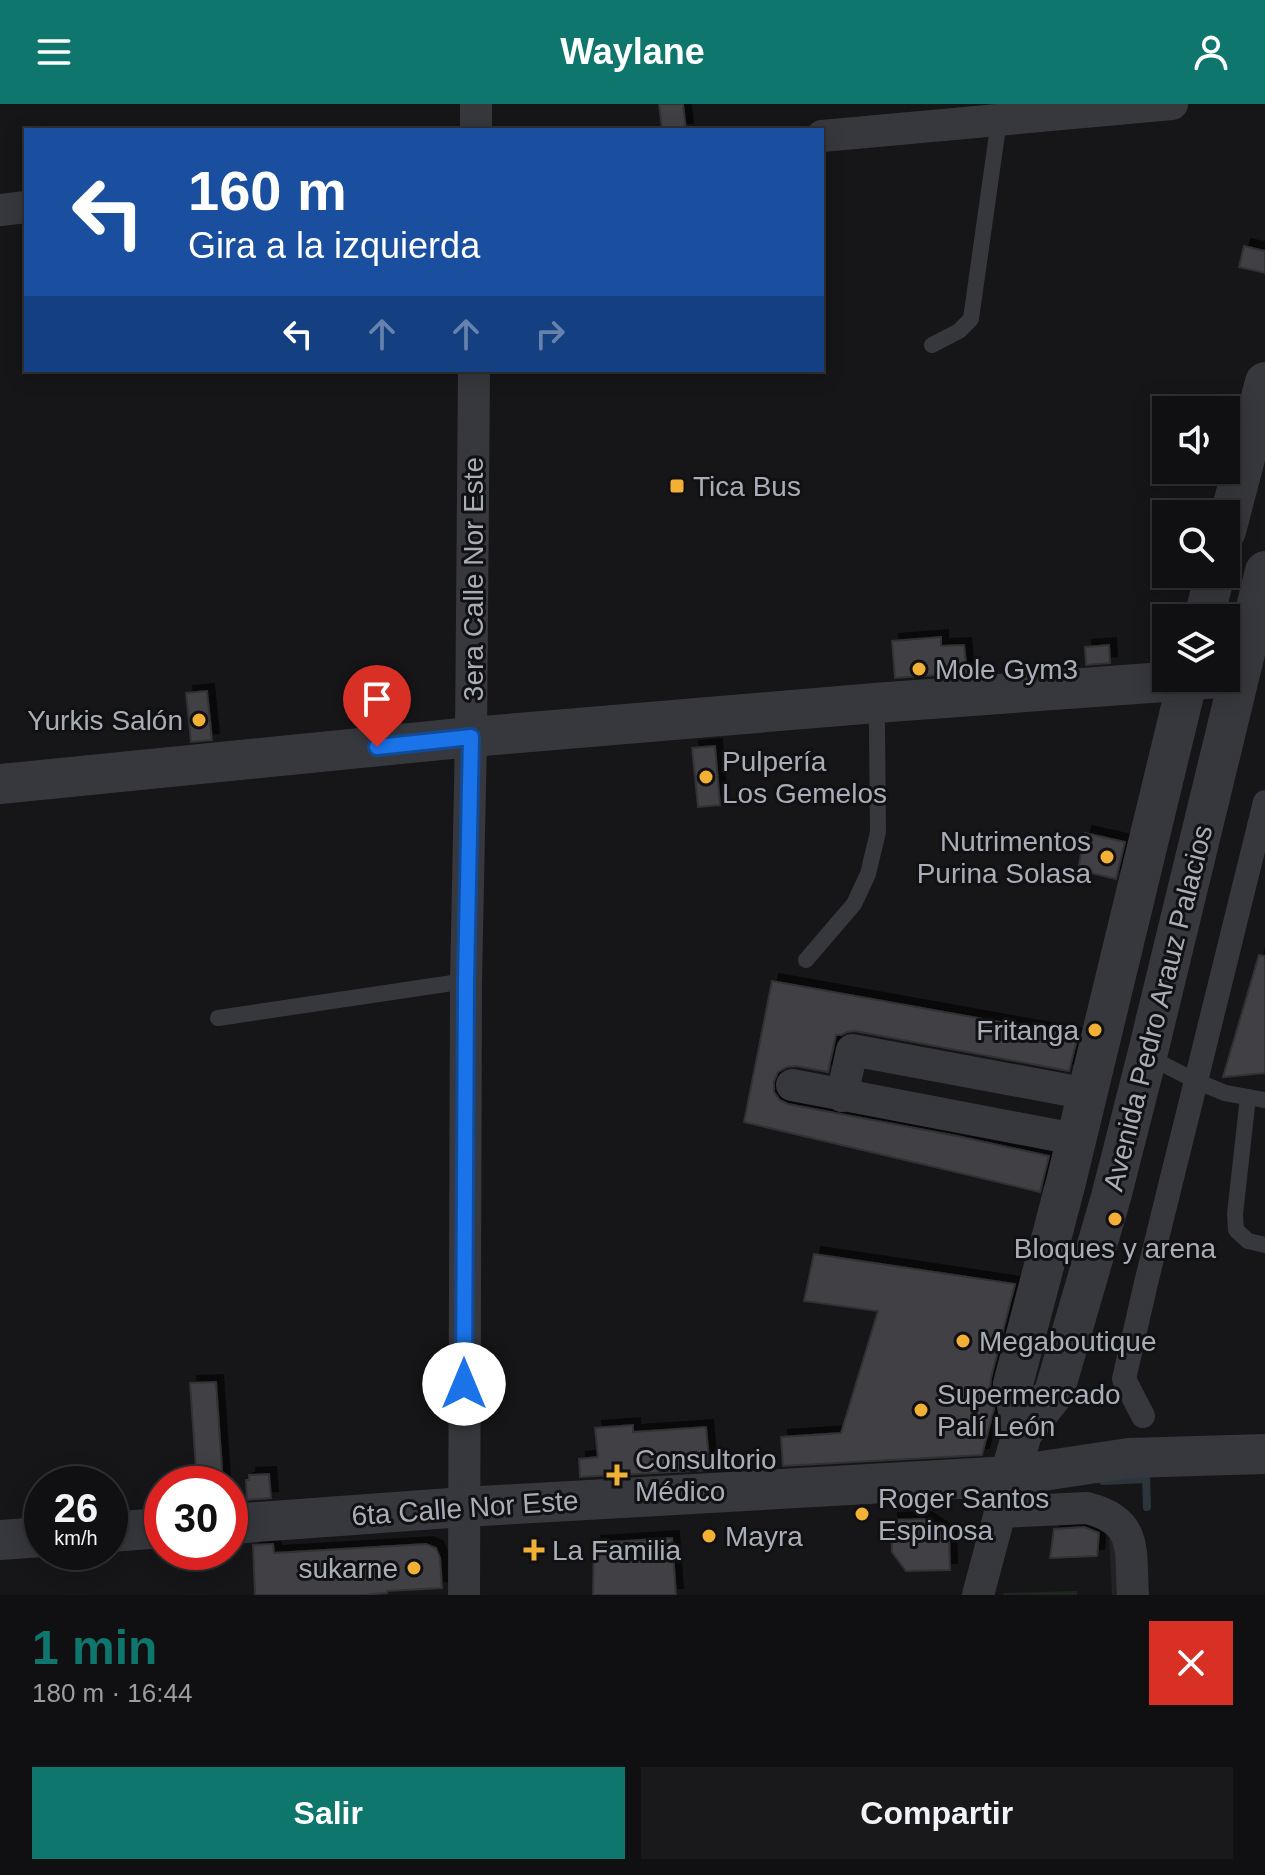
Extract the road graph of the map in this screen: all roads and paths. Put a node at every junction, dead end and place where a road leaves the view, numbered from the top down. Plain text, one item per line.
1 (476, 104) edge
2 (1172, 104) edge
3 (999, 120) junction
4 (476, 128) edge
5 (824, 136) edge
6 (24, 207) edge
7 (0, 210) edge
8 (932, 345) dead end
9 (474, 372) edge
10 (1262, 405) edge
11 (1235, 500) edge
12 (1265, 571) edge
13 (1240, 631) edge
14 (1152, 682) edge
15 (1216, 692) edge
16 (1218, 692) edge
17 (875, 703) junction
18 (471, 737) junction
19 (0, 784) edge
20 (1265, 802) edge
21 (1121, 957) junction
22 (806, 960) dead end
23 (1168, 972) junction
24 (466, 981) junction
25 (218, 1018) dead end
26 (1147, 1056) junction
27 (1196, 1081) junction
28 (792, 1085) dead end
29 (1088, 1094) junction
30 (842, 1096) junction
31 (1257, 1098) edge
32 (1076, 1142) junction
33 (1066, 1182) junction
34 (1111, 1197) junction
35 (1265, 1245) edge
36 (1143, 1416) dead end
37 (1022, 1433) junction
38 (1265, 1454) edge
39 (1129, 1458) junction
40 (1005, 1494) junction
41 (464, 1507) junction
42 (248, 1523) edge
43 (24, 1538) edge
44 (0, 1540) edge
45 (464, 1595) edge
46 (978, 1595) edge
47 (1133, 1595) edge

1 - 4 street
2 - 3 street
3 - 5 street
3 - 8 lane
6 - 7 street
9 - 18 street, 3era Calle Nor Este
10 - 11 street
12 - 13 street, Avenida Pedro Arauz Palacios
14 - 17 street
15 - 21 street, Avenida Pedro Arauz Palacios
16 - 23 street, Avenida Pedro Arauz Palacios
17 - 18 street
17 - 22 lane
18 - 19 street
18 - 24 street, 3era Calle Nor Este
20 - 27 street
21 - 23 street
21 - 29 street, Avenida Pedro Arauz Palacios
23 - 26 street, Avenida Pedro Arauz Palacios
24 - 25 lane
24 - 41 street, 3era Calle Nor Este
26 - 27 lane
26 - 34 street, Avenida Pedro Arauz Palacios
27 - 31 lane
27 - 36 street
28 - 30 street
29 - 30 street
29 - 32 street, Avenida Pedro Arauz Palacios
30 - 32 street
31 - 35 lane
32 - 33 street, Avenida Pedro Arauz Palacios
33 - 34 street
33 - 37 street, Avenida Pedro Arauz Palacios
34 - 37 street, Avenida Pedro Arauz Palacios
37 - 39 street, 6ta Calle Nor Este
37 - 40 street, Avenida Pedro Arauz Palacios
38 - 39 street, 6ta Calle Nor Este
39 - 40 street, 6ta Calle Nor Este
40 - 41 street, 6ta Calle Nor Este
40 - 46 street
40 - 47 street
41 - 42 street, 6ta Calle Nor Este
41 - 45 street, 3era Calle Nor Este
43 - 44 street

